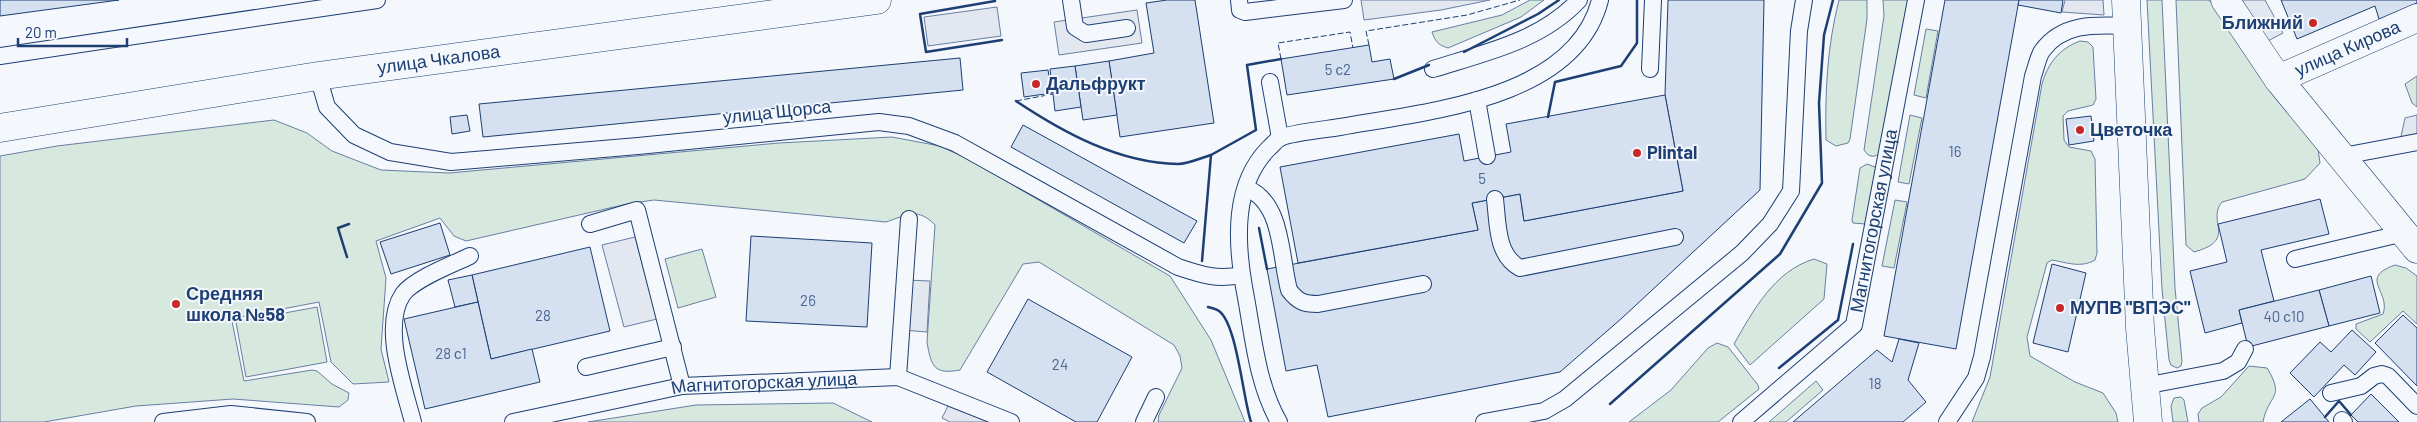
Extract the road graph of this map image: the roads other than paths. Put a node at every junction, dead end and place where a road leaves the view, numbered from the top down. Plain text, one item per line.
1 (377, 0) edge
2 (877, 0) edge
3 (1071, 0) edge
4 (1239, 0) edge
5 (1344, 0) edge
6 (1579, 0) edge
7 (1600, 0) edge
8 (1653, 0) edge
9 (1804, 0) edge
10 (1916, 0) edge
11 (2225, 0) edge
12 (2127, 13) edge
13 (2417, 18) edge
14 (1127, 28) dead end
15 (0, 56) edge
16 (1433, 69) dead end
17 (1650, 69) dead end
18 (318, 76) junction
19 (2278, 78) junction
20 (1270, 82) dead end
21 (1477, 100) junction
22 (0, 128) edge
23 (1280, 138) junction
24 (2417, 142) edge
25 (1487, 156) dead end
26 (2343, 156) junction
27 (1246, 188) junction
28 (1495, 199) dead end
29 (909, 219) dead end
30 (590, 224) dead end
31 (1675, 237) dead end
32 (2410, 241) edge
33 (470, 256) dead end
34 (2295, 259) dead end
35 (1242, 275) junction
36 (1423, 284) dead end
37 (673, 347) junction
38 (2245, 348) dead end
39 (586, 367) dead end
40 (898, 377) junction
41 (682, 386) junction
42 (2144, 386) junction
43 (2331, 393) dead end
44 (1156, 397) dead end
45 (2417, 406) edge
46 (163, 422) edge
47 (307, 422) edge
48 (413, 422) edge
49 (513, 422) edge
50 (1011, 422) edge
51 (1144, 422) edge
52 (1279, 422) edge
53 (1484, 422) edge
54 (1741, 422) edge
55 (1947, 422) edge
56 (2148, 422) edge

1 - 15 lane
2 - 18 main road, улица Чкалова
3 - 14 lane
4 - 5 lane
6 - 16 lane
7 - 21 lane
8 - 17 lane
9 - 53 lane
10 - 54 lane, Магнитогорская улица
11 - 19 main road
12 - 42 main road
12 - 55 lane
13 - 19 main road, улица Кирова
18 - 22 main road, улица Чкалова
18 - 35 lane, улица Щорса
19 - 26 main road
20 - 23 lane
21 - 23 lane
21 - 25 lane
23 - 27 lane
24 - 26 lane
26 - 32 main road
27 - 35 lane
27 - 36 lane
28 - 31 lane
29 - 40 lane
30 - 37 lane
32 - 34 lane
33 - 48 lane
35 - 52 lane
37 - 39 lane
37 - 41 lane
38 - 42 lane
40 - 41 lane, Магнитогорская улица
40 - 50 lane, Магнитогорская улица
41 - 49 lane, Магнитогорская улица
42 - 56 main road
43 - 45 lane
44 - 51 lane
46 - 47 lane

